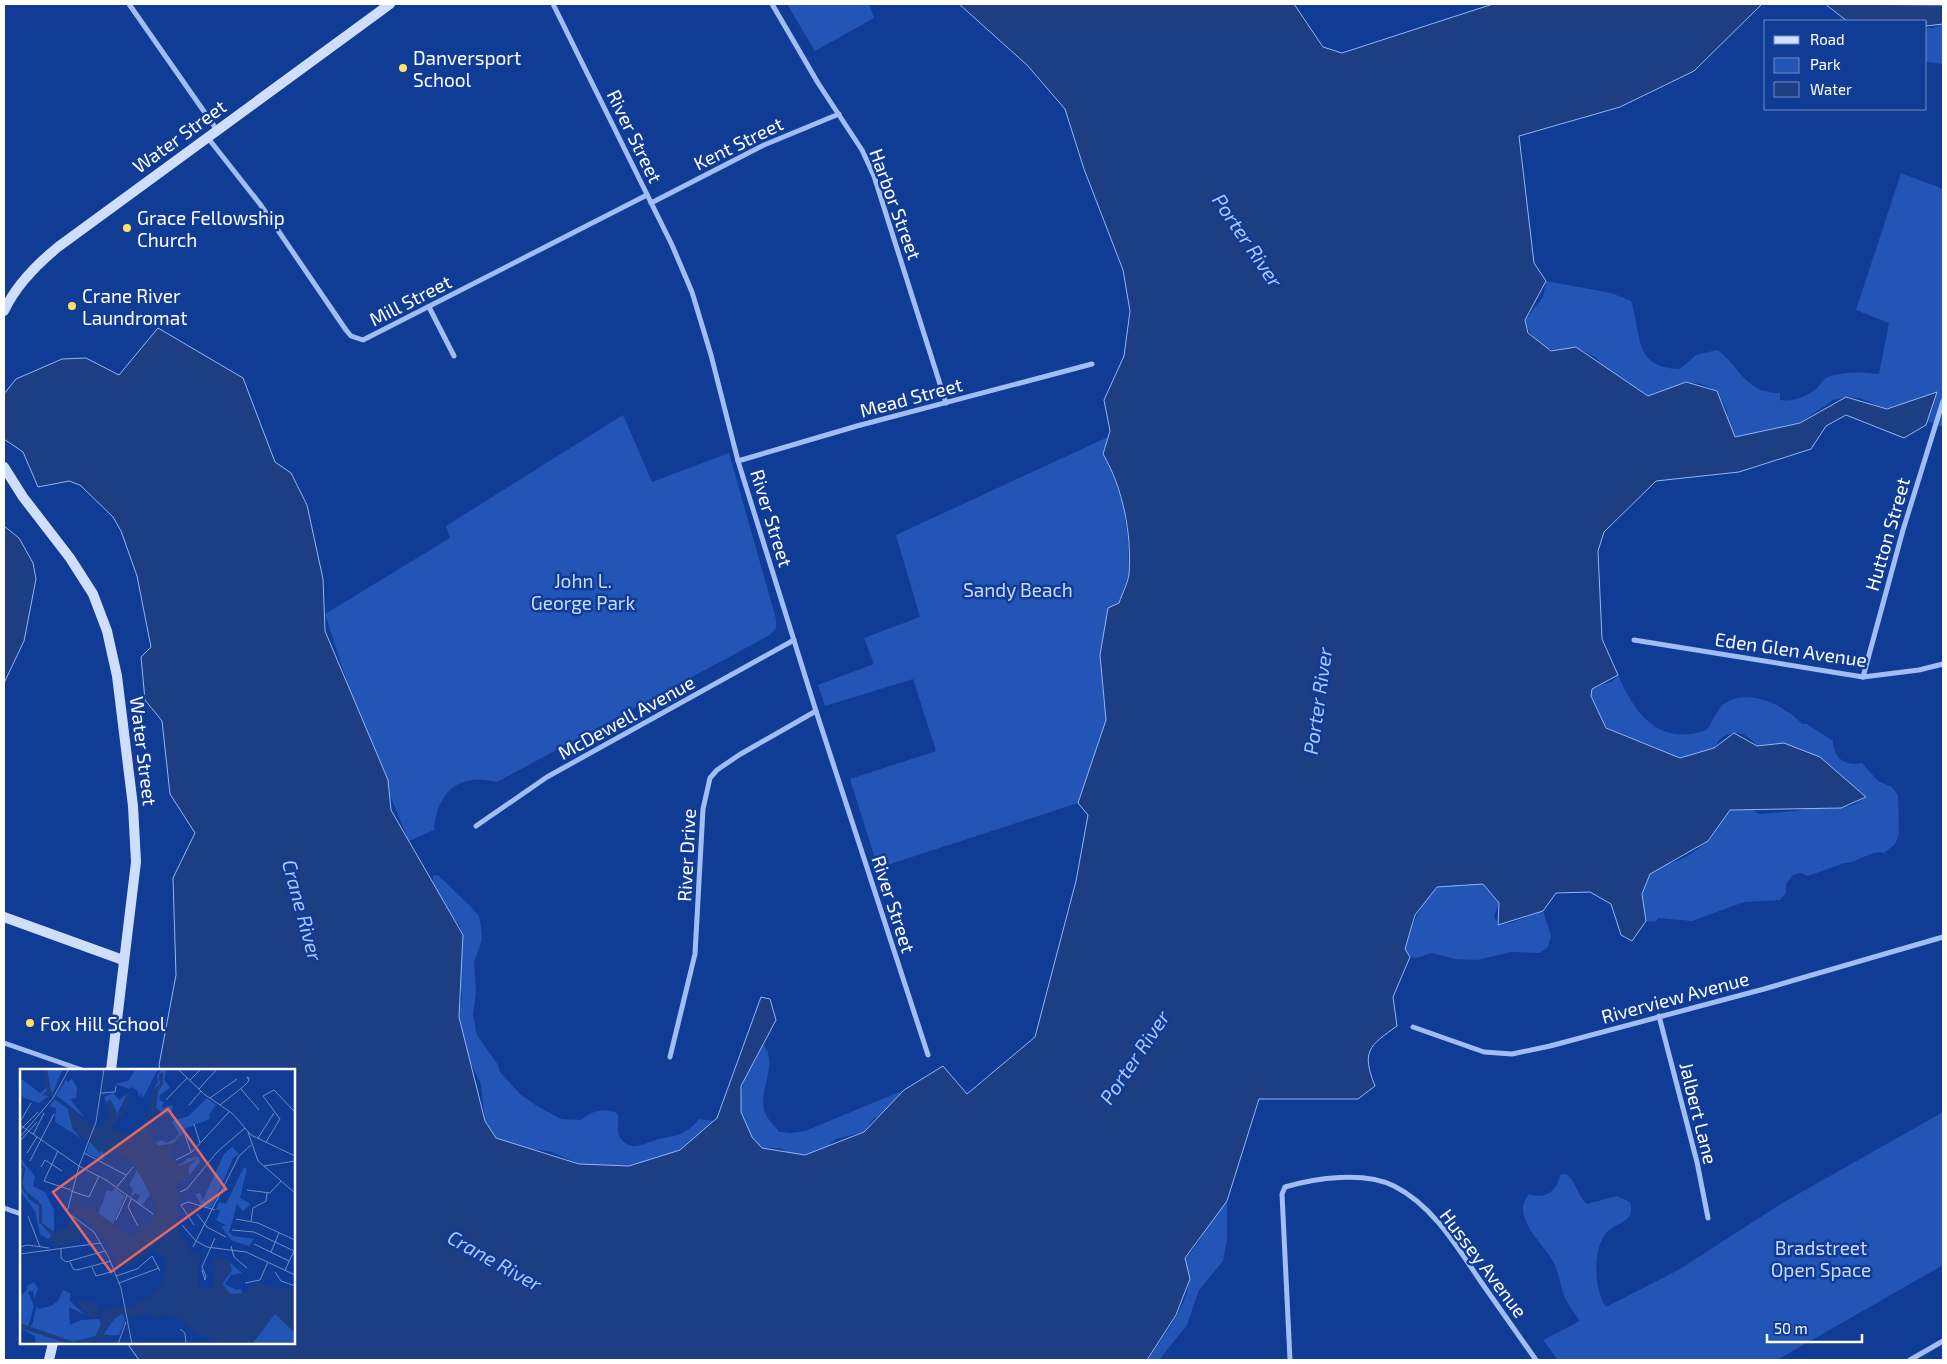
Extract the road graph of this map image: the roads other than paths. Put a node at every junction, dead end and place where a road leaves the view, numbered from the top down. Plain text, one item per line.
1 (129, 4) edge
2 (390, 4) edge
3 (553, 4) edge
4 (772, 4) edge
5 (839, 114) junction
6 (217, 130) junction
7 (207, 137) junction
8 (647, 195) junction
9 (651, 203) junction
10 (429, 308) junction
11 (4, 311) edge
12 (454, 356) dead end
13 (1092, 364) dead end
14 (1943, 401) edge
15 (946, 403) junction
16 (738, 461) junction
17 (4, 467) edge
18 (794, 640) junction
19 (1634, 640) dead end
20 (1943, 664) edge
21 (1863, 677) junction
22 (816, 711) junction
23 (476, 826) dead end
24 (4, 917) edge
25 (1943, 936) edge
26 (123, 960) junction
27 (1659, 1016) junction
28 (1413, 1027) dead end
29 (4, 1044) edge
30 (928, 1055) dead end
31 (670, 1057) dead end
32 (79, 1069) edge
33 (110, 1069) edge
34 (4, 1208) edge
35 (20, 1214) edge
36 (1708, 1218) dead end
37 (1943, 1341) edge
38 (53, 1344) edge
39 (49, 1360) edge
40 (1290, 1360) edge
41 (1536, 1360) edge
42 (1910, 1360) edge

1 - 6 street
2 - 6 main road, Water Street
3 - 8 street, River Street
4 - 5 street, Harbor Street
5 - 9 street, Kent Street
5 - 15 street, Harbor Street
6 - 7 main road, Water Street
7 - 10 street, Mill Street
7 - 11 main road, Water Street
8 - 9 street, River Street
8 - 10 street, Mill Street
9 - 16 street, River Street
10 - 12 street
13 - 15 street, Mead Street
14 - 21 street, Hutton Street
15 - 16 street, Mead Street
16 - 18 street, River Street
17 - 26 main road, Water Street
18 - 22 street, River Street
18 - 23 street, McDewell Avenue
19 - 21 street, Eden Glen Avenue
20 - 21 street, Eden Glen Avenue
22 - 30 street, River Street
22 - 31 street, River Drive
24 - 26 main road
25 - 27 street, Riverview Avenue
26 - 33 main road, Water Street
27 - 28 street, Riverview Avenue
27 - 36 street, Jalbert Lane
29 - 32 street
34 - 35 street
37 - 42 street
38 - 39 main road
40 - 41 street, Hussey Avenue

